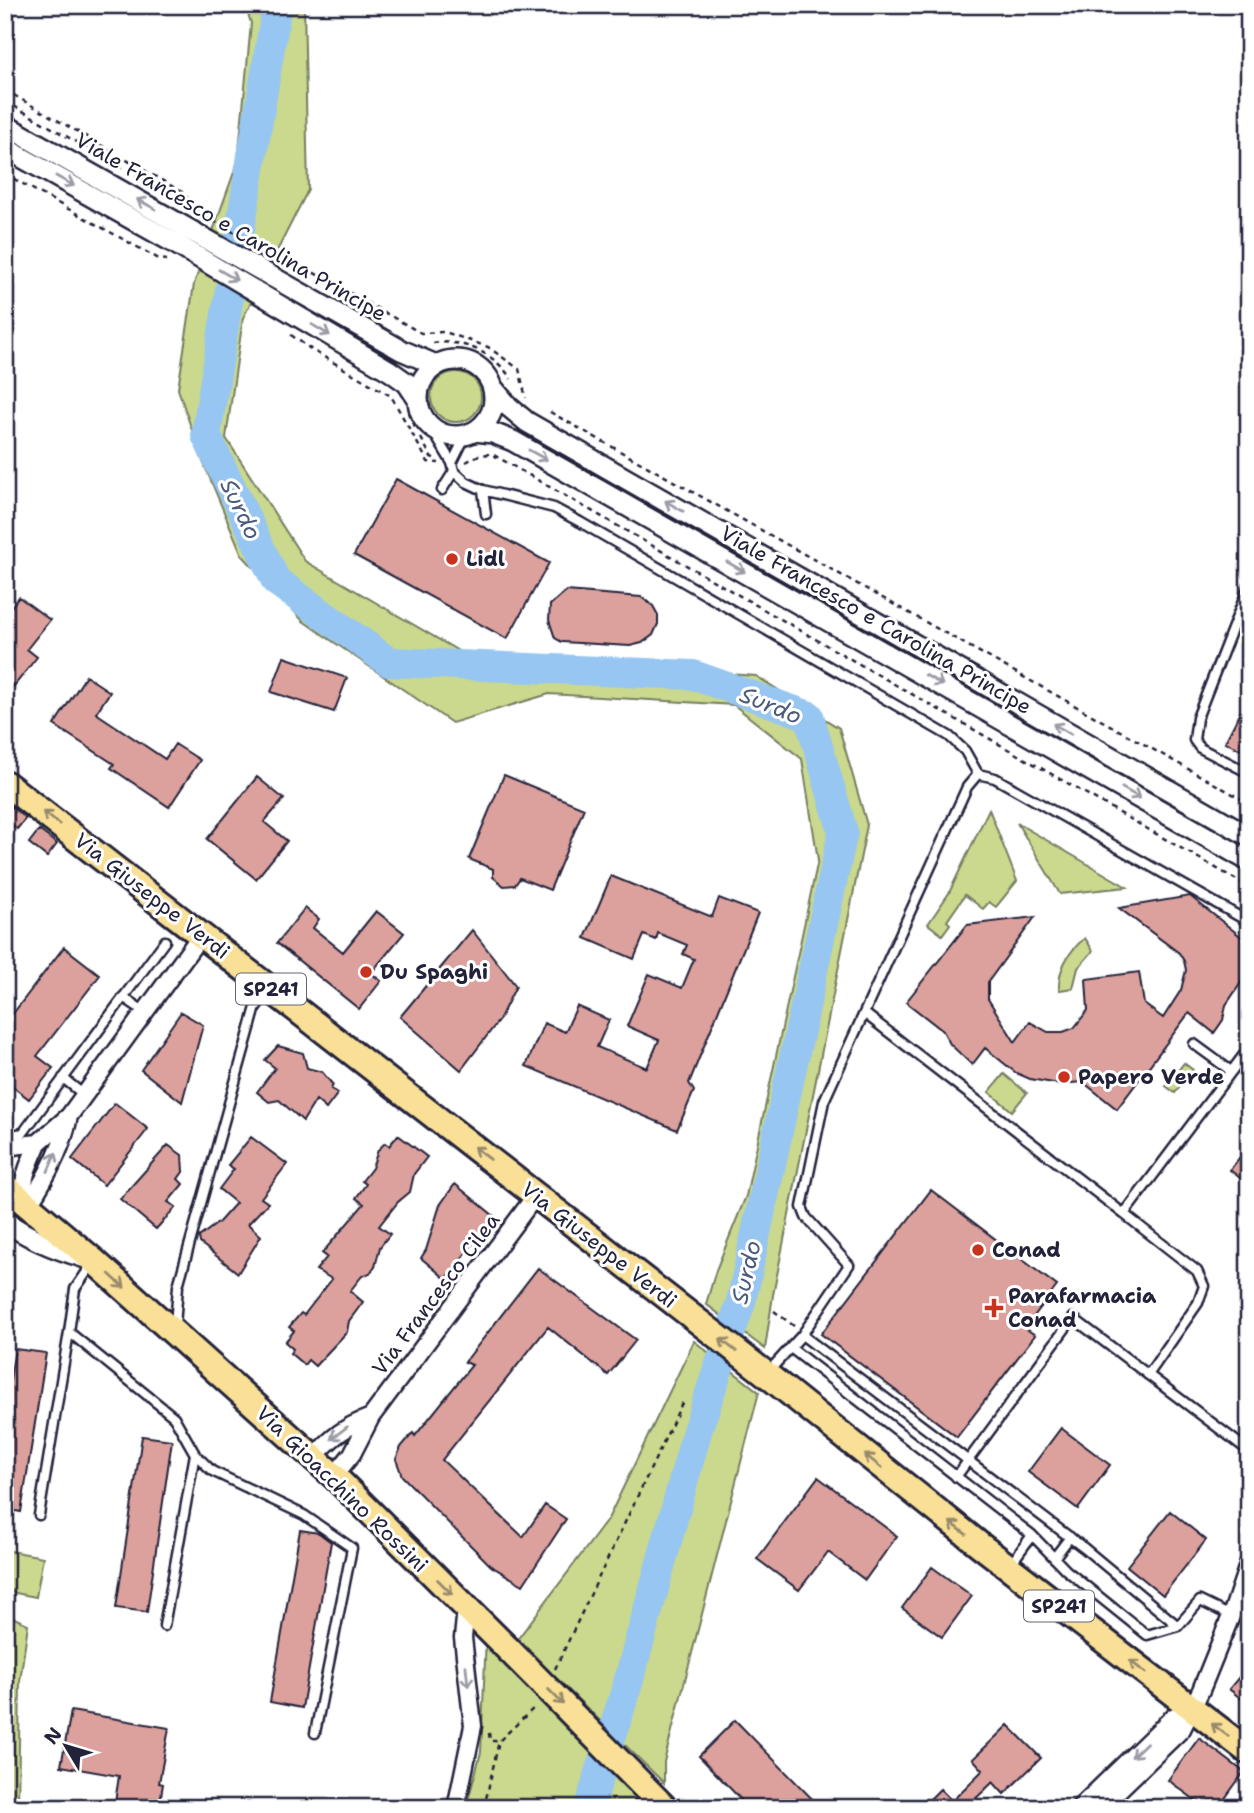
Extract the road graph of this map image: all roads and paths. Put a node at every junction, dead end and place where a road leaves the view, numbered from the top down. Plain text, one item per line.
1 (5, 90) edge
2 (5, 101) edge
3 (5, 124) edge
4 (5, 148) edge
5 (5, 174) edge
6 (198, 211) junction
7 (211, 229) junction
8 (261, 248) dead end
9 (167, 260) dead end
10 (277, 269) junction
11 (291, 335) dead end
12 (436, 365) junction
13 (493, 388) junction
14 (417, 398) junction
15 (527, 400) dead end
16 (550, 413) dead end
17 (429, 425) junction
18 (470, 433) junction
19 (453, 467) junction
20 (483, 489) junction
21 (442, 490) dead end
22 (486, 514) dead end
23 (1249, 586) edge
24 (1249, 773) edge
25 (978, 774) junction
26 (5, 783) edge
27 (1249, 803) edge
28 (1249, 836) edge
29 (1249, 861) edge
30 (1249, 887) edge
31 (1249, 922) edge
32 (201, 935) junction
33 (165, 941) dead end
34 (270, 988) junction
35 (123, 997) junction
36 (145, 1012) junction
37 (864, 1013) junction
38 (1194, 1044) dead end
39 (1249, 1048) edge
40 (1231, 1072) junction
41 (63, 1078) junction
42 (85, 1094) junction
43 (69, 1116) junction
44 (5, 1131) edge
45 (38, 1143) junction
46 (5, 1147) edge
47 (5, 1186) edge
48 (536, 1195) junction
49 (29, 1205) junction
50 (1124, 1214) junction
51 (8, 1227) edge
52 (94, 1261) junction
53 (774, 1311) dead end
54 (69, 1332) junction
55 (174, 1332) junction
56 (803, 1334) junction
57 (792, 1349) junction
58 (766, 1374) junction
59 (1148, 1375) junction
60 (682, 1401) dead end
61 (371, 1417) junction
62 (1249, 1451) edge
63 (195, 1454) junction
64 (313, 1458) junction
65 (968, 1460) junction
66 (334, 1476) junction
67 (956, 1476) junction
68 (39, 1515) dead end
69 (1032, 1535) junction
70 (1070, 1537) junction
71 (1054, 1558) junction
72 (1249, 1562) edge
73 (1009, 1567) junction
74 (466, 1608) junction
75 (1231, 1616) junction
76 (164, 1626) dead end
77 (1178, 1626) junction
78 (551, 1679) dead end
79 (539, 1704) dead end
80 (1192, 1709) junction
81 (316, 1733) dead end
82 (1249, 1752) edge
83 (1123, 1776) junction
84 (456, 1808) edge
85 (484, 1808) edge
86 (665, 1808) edge
87 (1079, 1808) edge
88 (1100, 1808) edge

1 - 6 path
2 - 6 path
7 -> 3 street, Viale Francesco e Carolina Principe
4 -> 14 street, Viale Francesco e Carolina Principe
5 - 9 path
6 - 7 path
7 - 8 path
7 - 10 street, Viale Francesco e Carolina Principe
10 - 12 street, Viale Francesco e Carolina Principe
10 - 15 path
11 - 19 path
12 - 13 street, Viale Francesco e Carolina Principe
12 - 14 street
13 - 18 street
28 -> 13 street, Viale Francesco e Carolina Principe
14 - 17 street, Viale Francesco e Carolina Principe
16 - 27 path
17 - 18 street, Viale Francesco e Carolina Principe
17 - 19 lane
18 - 19 lane
18 -> 29 street, Viale Francesco e Carolina Principe
19 - 20 lane
19 - 21 lane
19 - 30 path
20 - 22 lane
20 - 25 lane
23 - 24 lane
25 - 31 lane
25 - 37 lane
32 -> 26 main road, Via Giuseppe Verdi / SP241
32 - 34 main road, Via Giuseppe Verdi / SP241
32 - 36 street
33 - 35 lane
48 -> 34 main road, Via Giuseppe Verdi / SP241
34 - 55 lane
35 - 36 lane
35 - 41 lane
36 - 42 street
37 - 50 lane
37 - 56 lane
38 - 40 lane
39 - 40 lane
40 - 50 lane
41 - 42 lane
41 - 44 lane
42 - 43 street
43 - 45 street
49 -> 43 street
45 - 46 street
45 - 49 street
47 - 49 main road, Via Gioacchino Rossini
58 -> 48 main road, Via Giuseppe Verdi / SP241
48 - 61 street, Via Francesco Cilea
49 - 51 street
49 - 52 main road, Via Gioacchino Rossini
50 - 59 lane
51 - 52 street
52 - 54 lane
52 -> 55 main road, Via Gioacchino Rossini
53 - 56 path
54 - 63 lane
54 - 68 lane
55 - 64 main road, Via Gioacchino Rossini
56 - 57 lane
56 - 65 lane
57 - 58 lane
57 - 67 lane
73 -> 58 main road, Via Giuseppe Verdi / SP241
59 - 62 lane
59 - 65 lane
60 - 78 path
61 -> 64 street, Via Francesco Cilea
61 - 66 street, Via Francesco Cilea
63 - 76 lane
63 - 81 lane
64 - 66 main road, Via Gioacchino Rossini
65 - 67 lane
65 - 70 lane
66 -> 74 main road, Via Gioacchino Rossini
67 - 69 lane
69 - 71 lane
69 - 73 lane
70 - 71 lane
70 - 77 lane
71 - 77 lane
72 - 75 street
80 -> 73 main road, Via Giuseppe Verdi / SP241
74 -> 84 street
74 -> 86 main road, Via Gioacchino Rossini, bridge
75 - 77 lane
75 - 80 street
79 - 85 path
82 -> 80 main road, SP241
80 - 83 street
83 - 87 street
83 - 88 street

